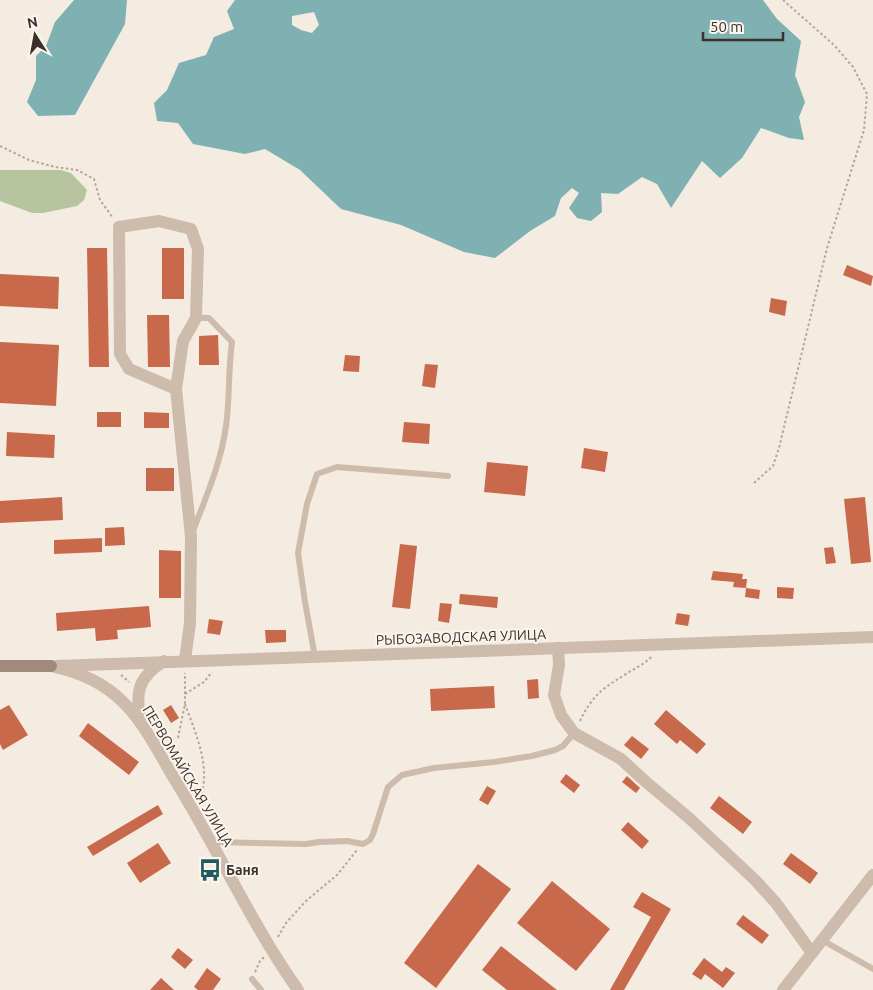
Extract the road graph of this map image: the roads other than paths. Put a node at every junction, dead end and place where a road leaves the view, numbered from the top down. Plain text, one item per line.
1 (196, 318) junction
2 (176, 389) junction
3 (448, 476) dead end
4 (191, 537) junction
5 (873, 638) edge
6 (558, 648) junction
7 (316, 657) junction
8 (185, 660) junction
9 (164, 661) junction
10 (0, 666) edge
11 (51, 666) junction
12 (142, 724) junction
13 (574, 733) junction
14 (212, 842) junction
15 (873, 875) edge
16 (822, 940) junction
17 (812, 953) junction
18 (873, 968) edge
19 (252, 979) road end
20 (296, 989) edge
21 (786, 989) edge
22 (261, 990) edge

1 - 2 street
1 - 2 street
1 - 4 lane
2 - 4 street
3 - 7 lane
4 - 8 street
5 - 6 street, РЫБОЗАВОДСКАЯ УЛИЦА
6 - 7 street, РЫБОЗАВОДСКАЯ УЛИЦА
6 - 13 street
7 - 8 street, РЫБОЗАВОДСКАЯ УЛИЦА
8 - 9 street, РЫБОЗАВОДСКАЯ УЛИЦА
9 - 11 street, РЫБОЗАВОДСКАЯ УЛИЦА
9 - 12 street
10 - 11 main road
11 - 12 street, ПЕРВОМАЙСКАЯ УЛИЦА
12 - 14 street, ПЕРВОМАЙСКАЯ УЛИЦА
13 - 14 lane
13 - 17 street
14 - 20 street, ПЕРВОМАЙСКАЯ УЛИЦА
15 - 16 street
16 - 17 street
16 - 18 lane
17 - 21 street
19 - 22 lane

